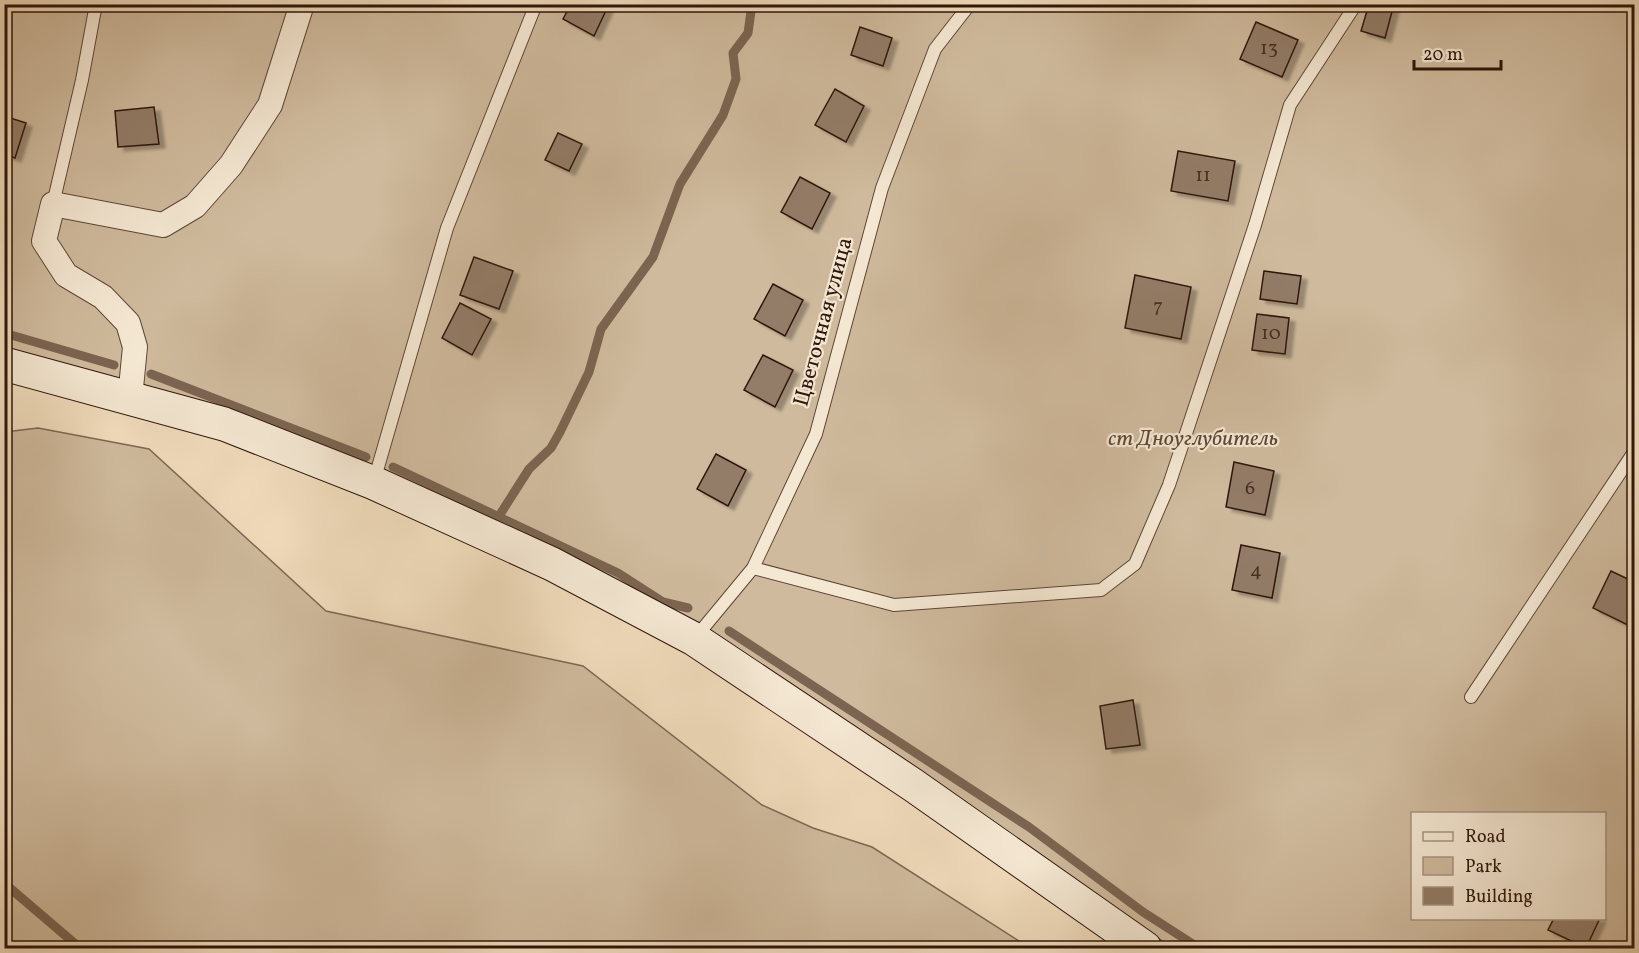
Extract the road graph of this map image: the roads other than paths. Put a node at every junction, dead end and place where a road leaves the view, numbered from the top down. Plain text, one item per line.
1 (96, 4) edge
2 (302, 4) edge
3 (536, 4) edge
4 (970, 4) edge
5 (1356, 4) edge
6 (53, 204) junction
7 (4, 364) edge
8 (130, 398) junction
9 (1635, 452) edge
10 (374, 483) junction
11 (753, 567) junction
12 (694, 639) junction
13 (1471, 697) dead end
14 (1145, 948) edge

1 - 6 lane
2 - 6 street
3 - 10 lane
4 - 11 lane, Цветочная улица
5 - 11 lane
6 - 8 street
7 - 8 street
8 - 10 street
9 - 13 lane
10 - 12 street
11 - 12 lane, Цветочная улица
12 - 14 street

